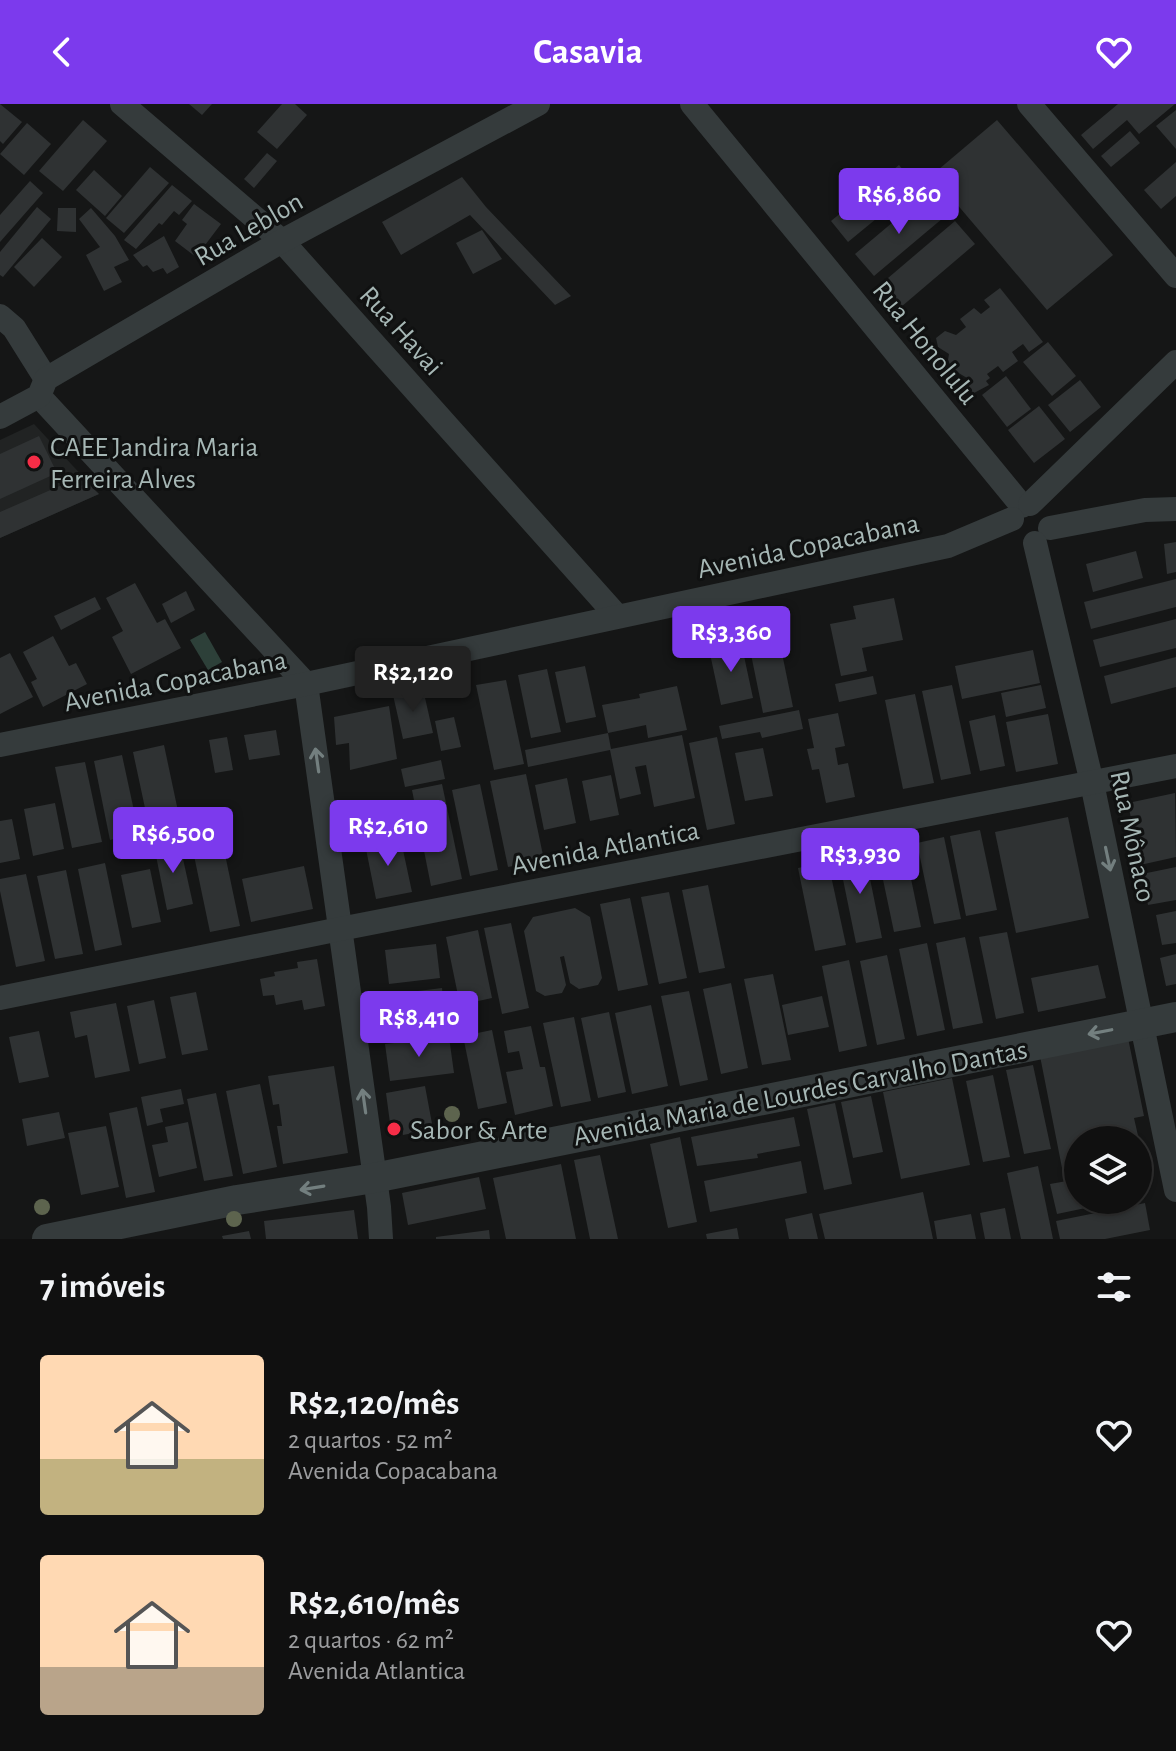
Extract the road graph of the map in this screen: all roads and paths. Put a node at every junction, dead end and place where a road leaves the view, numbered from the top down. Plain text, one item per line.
1 (122, 104) edge
2 (488, 104) edge
3 (538, 104) edge
4 (692, 104) edge
5 (1029, 104) edge
6 (508, 120) junction
7 (282, 241) junction
8 (1176, 276) edge
9 (0, 316) edge
10 (1176, 362) edge
11 (42, 388) junction
12 (0, 417) edge
13 (1176, 509) edge
14 (1033, 520) junction
15 (617, 616) junction
16 (306, 684) junction
17 (0, 745) edge
18 (1176, 766) edge
19 (1092, 783) junction
20 (340, 929) junction
21 (0, 998) edge
22 (1176, 1017) edge
23 (1142, 1023) junction
24 (374, 1178) junction
25 (1176, 1190) edge
26 (47, 1239) edge
27 (381, 1239) edge

1 - 7 street, Rua Havai
2 - 6 street
3 - 6 street, Rua Leblon
4 - 14 street, Rua Honolulu
5 - 8 street
6 - 7 street, Rua Leblon
7 - 11 street, Rua Leblon
7 - 15 street, Rua Havai
9 - 11 street
10 - 14 street
11 - 12 street, Rua Leblon
11 - 16 street
13 - 14 street, Avenida Copacabana
14 - 15 street, Avenida Copacabana
14 - 19 street, Rua Mônaco
15 - 16 street, Avenida Copacabana
16 - 17 street, Avenida Copacabana
20 -> 16 street
18 - 19 street, Avenida Atlantica
19 - 20 street, Avenida Atlantica
19 -> 23 street, Rua Mônaco
20 - 21 street, Avenida Atlantica
24 -> 20 street
22 - 23 street, Avenida Maria de Lourdes Carvalho Dantas
23 -> 24 street, Avenida Maria de Lourdes Carvalho Dantas
23 - 25 street, Rua Mônaco
24 -> 26 street, Avenida Maria de Lourdes Carvalho Dantas
24 - 27 street

